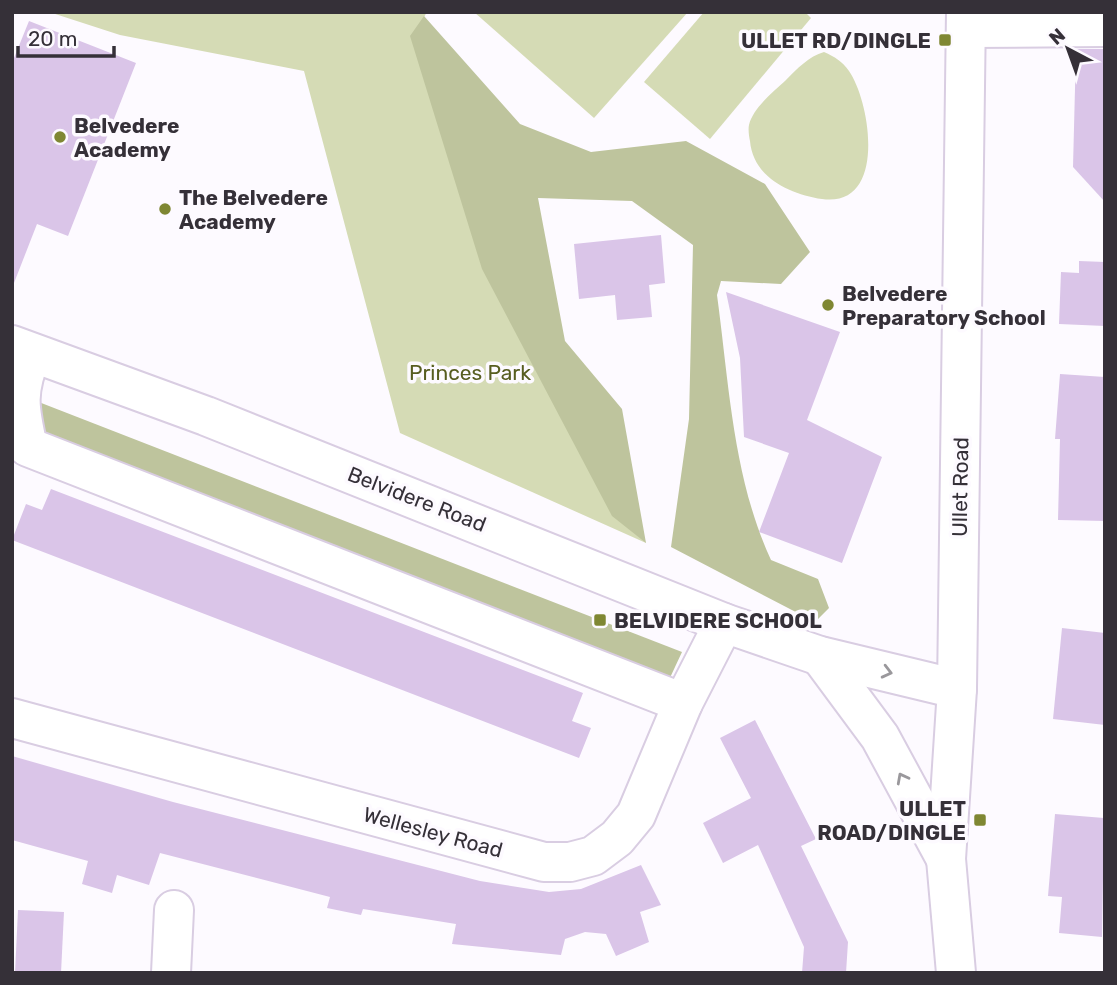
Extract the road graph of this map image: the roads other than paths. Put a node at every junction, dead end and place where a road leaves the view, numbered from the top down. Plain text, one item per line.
1 (966, 20) edge
2 (1105, 27) edge
3 (22, 349) edge
4 (724, 623) junction
5 (820, 656) junction
6 (957, 690) junction
7 (683, 703) junction
8 (12, 718) edge
9 (946, 859) junction
10 (174, 910) dead end
11 (955, 970) edge
12 (171, 973) edge

1 - 2 main road
1 - 6 main road, Ullet Road
3 - 4 main road, Belvidere Road
3 - 7 main road
4 - 5 main road, Belvidere Road
4 - 7 main road, Wellesley Road
5 -> 6 main road, Belvidere Road
9 -> 5 main road
6 - 9 main road, Ullet Road
7 - 8 main road, Wellesley Road
9 - 11 main road, Ullet Road
10 - 12 main road

